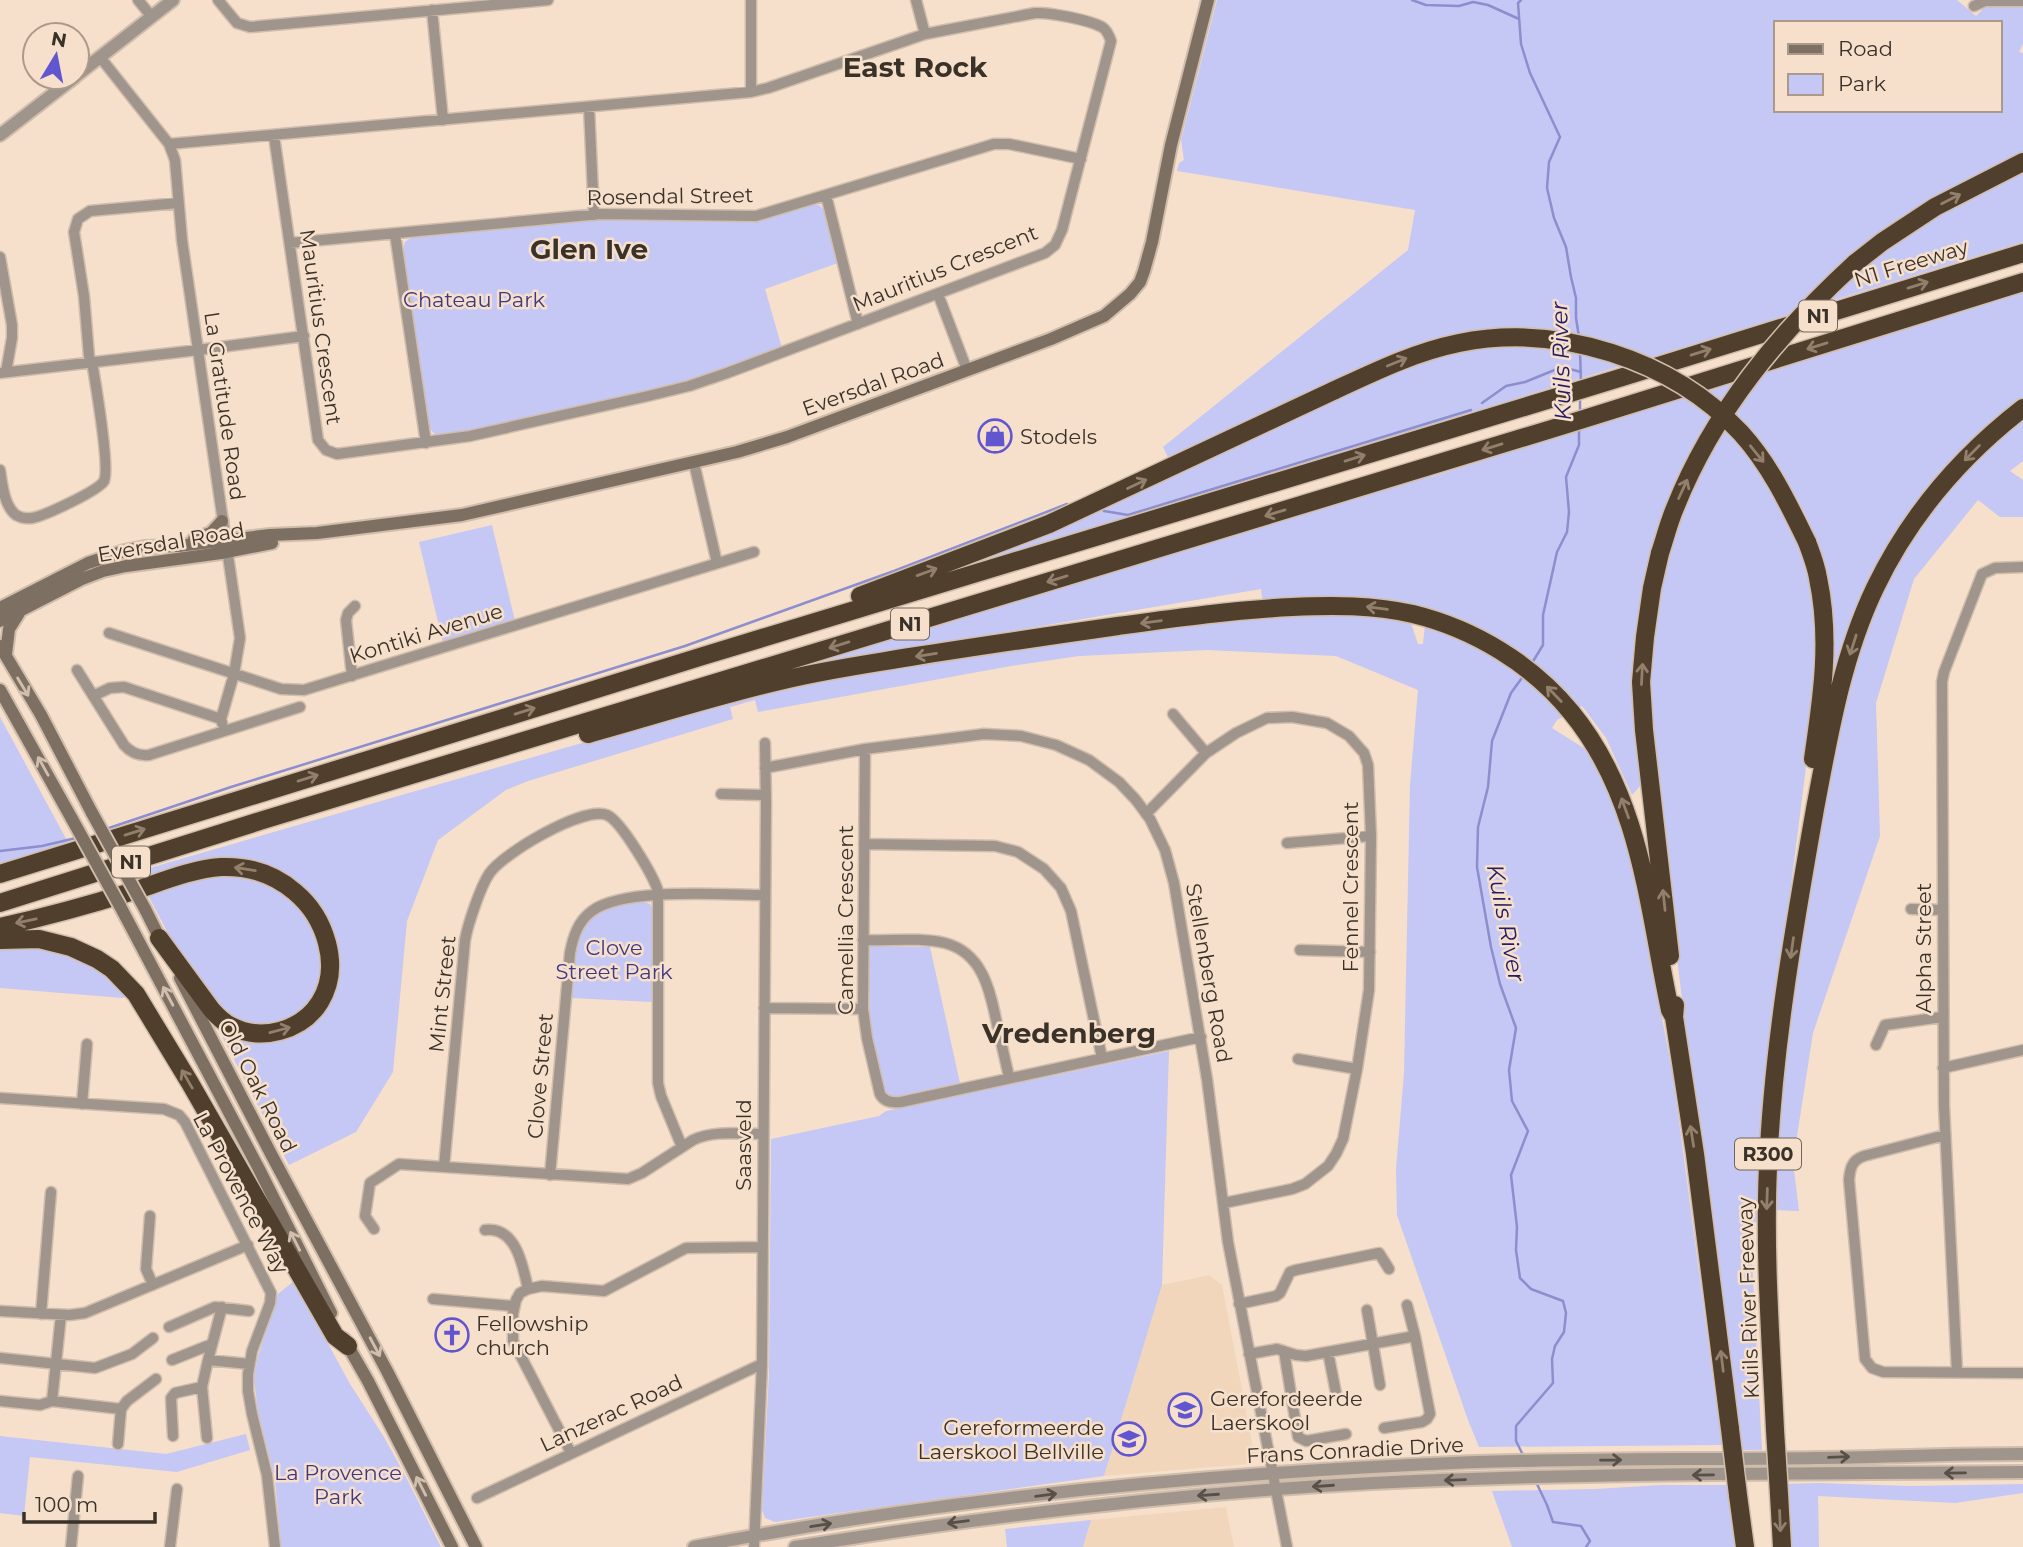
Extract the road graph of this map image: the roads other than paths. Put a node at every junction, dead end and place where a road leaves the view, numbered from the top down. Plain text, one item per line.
1 (138, 0) edge
2 (173, 0) edge
3 (218, 0) edge
4 (548, 0) edge
5 (751, 0) edge
6 (916, 0) edge
7 (1208, 0) edge
8 (2023, 1) edge
9 (1974, 6) dead end
10 (432, 10) junction
11 (152, 17) junction
12 (925, 34) junction
13 (100, 57) junction
14 (91, 64) edge
15 (57, 91) edge
16 (751, 92) junction
17 (589, 107) junction
18 (443, 120) junction
19 (0, 135) edge
20 (274, 136) junction
21 (169, 144) junction
22 (1081, 159) junction
23 (2023, 162) edge
24 (826, 195) junction
25 (178, 203) junction
26 (594, 215) junction
27 (396, 234) junction
28 (290, 243) junction
29 (2023, 253) edge
30 (0, 257) edge
31 (2023, 282) edge
32 (938, 294) junction
33 (858, 324) junction
34 (303, 336) junction
35 (198, 350) junction
36 (91, 362) junction
37 (967, 370) junction
38 (3, 372) edge
39 (2023, 408) edge
40 (426, 443) junction
41 (694, 463) junction
42 (0, 470) edge
43 (222, 521) junction
44 (227, 546) junction
45 (145, 547) junction
46 (754, 552) dead end
47 (717, 563) junction
48 (2023, 567) edge
49 (355, 606) dead end
50 (0, 608) edge
51 (22, 610) junction
52 (0, 621) edge
53 (109, 633) dead end
54 (3, 652) edge
55 (703, 656) junction
56 (77, 670) dead end
57 (233, 674) junction
58 (352, 676) junction
59 (0, 690) edge
60 (93, 696) junction
61 (300, 707) dead end
62 (1173, 714) dead end
63 (221, 719) junction
64 (223, 731) junction
65 (765, 743) dead end
66 (865, 749) junction
67 (1206, 753) junction
68 (765, 768) junction
69 (721, 794) dead end
70 (766, 795) junction
71 (1146, 814) junction
72 (263, 820) junction
73 (1371, 836) junction
74 (864, 844) junction
75 (1287, 844) dead end
76 (0, 874) edge
77 (1801, 881) junction
78 (659, 895) junction
79 (765, 895) junction
80 (0, 903) edge
81 (1911, 909) dead end
82 (1943, 910) junction
83 (0, 927) edge
84 (159, 937) junction
85 (0, 940) edge
86 (863, 940) junction
87 (1300, 950) dead end
88 (1370, 952) junction
89 (764, 1008) junction
90 (863, 1009) junction
91 (1674, 1017) junction
92 (1942, 1017) junction
93 (1201, 1037) junction
94 (87, 1044) dead end
95 (1875, 1045) dead end
96 (2023, 1050) edge
97 (1102, 1058) junction
98 (1298, 1059) dead end
99 (1357, 1069) junction
100 (1943, 1069) junction
101 (1009, 1077) junction
102 (0, 1098) edge
103 (82, 1104) junction
104 (762, 1134) junction
105 (1945, 1135) junction
106 (682, 1147) junction
107 (444, 1167) junction
108 (550, 1175) junction
109 (51, 1192) dead end
110 (1224, 1203) junction
111 (150, 1216) dead end
112 (374, 1229) dead end
113 (485, 1230) dead end
114 (248, 1245) junction
115 (762, 1247) junction
116 (1389, 1269) dead end
117 (153, 1285) junction
118 (528, 1289) junction
119 (433, 1299) dead end
120 (1239, 1304) junction
121 (514, 1306) junction
122 (1406, 1306) dead end
123 (222, 1307) junction
124 (1367, 1310) dead end
125 (0, 1311) edge
126 (249, 1311) dead end
127 (41, 1314) junction
128 (61, 1315) junction
129 (169, 1327) dead end
130 (1415, 1336) junction
131 (153, 1338) dead end
132 (212, 1343) junction
133 (1372, 1344) junction
134 (348, 1346) junction
135 (1284, 1351) junction
136 (1328, 1352) junction
137 (1249, 1354) junction
138 (0, 1358) edge
139 (172, 1360) dead end
140 (208, 1360) junction
141 (56, 1364) junction
142 (249, 1364) junction
143 (762, 1364) junction
144 (1957, 1372) junction
145 (2023, 1373) edge
146 (156, 1379) dead end
147 (1380, 1385) dead end
148 (202, 1387) junction
149 (1336, 1393) dead end
150 (0, 1401) edge
151 (52, 1401) junction
152 (121, 1409) junction
153 (1384, 1428) dead end
154 (1346, 1434) dead end
155 (173, 1436) dead end
156 (207, 1438) dead end
157 (118, 1444) dead end
158 (571, 1453) junction
159 (2023, 1454) edge
160 (2023, 1472) edge
161 (1273, 1473) junction
162 (78, 1476) dead end
163 (177, 1489) dead end
164 (1276, 1490) junction
165 (477, 1498) dead end
166 (753, 1541) edge
167 (71, 1547) edge
168 (170, 1547) edge
169 (275, 1547) edge
170 (452, 1547) edge
171 (476, 1547) edge
172 (694, 1547) edge
173 (795, 1547) edge
174 (1287, 1547) edge
175 (1745, 1547) edge
176 (1782, 1547) edge

1 - 11 street
2 - 11 street
3 - 10 street
4 - 10 street
5 - 16 street
6 - 12 street
7 - 37 main road, Eversdal Road
8 - 9 street
10 - 18 street
11 - 13 street
12 - 16 street, Mauritius Crescent
12 - 22 street, Mauritius Crescent
13 - 14 street
13 - 21 street
15 - 19 street
16 - 17 street, Mauritius Crescent
17 - 18 street, Mauritius Crescent
17 - 26 street
18 - 20 street, Mauritius Crescent
20 - 21 street, Mauritius Crescent
20 - 28 street, Mauritius Crescent
21 - 25 street, La Gratitude Road
22 - 24 street, Rosendal Street
22 - 32 street, Mauritius Crescent
91 -> 23 highway, bridge
24 - 26 street, Rosendal Street
24 - 33 street
25 - 35 street, La Gratitude Road
25 - 36 street
26 - 27 street, Rosendal Street
27 - 28 street, Rosendal Street
27 - 40 street
28 - 34 street, Mauritius Crescent
55 -> 29 highway, N1 Freeway / N1
30 - 38 street
31 -> 72 highway, N1
32 - 33 street, Mauritius Crescent
32 - 37 street
33 - 40 street, Mauritius Crescent
34 - 35 street
34 - 40 street, Mauritius Crescent
35 - 36 street
35 - 43 street, La Gratitude Road
36 - 38 street
36 - 42 street
37 - 41 main road, Eversdal Road
39 -> 77 highway
41 - 44 main road, Eversdal Road
41 - 47 street
43 - 44 street, La Gratitude Road
43 - 45 main road
44 - 45 main road, Eversdal Road
44 - 51 main road, Eversdal Road
44 - 57 street, La Gratitude Road
45 - 50 main road, Eversdal Road
46 - 47 street, Kontiki Avenue
47 - 58 street, Kontiki Avenue
48 - 82 street, Alpha Street
49 - 58 street
51 - 52 main road, Eversdal Road
51 - 54 main road
53 - 57 street, Kontiki Avenue
54 -> 84 main road, Old Oak Road, bridge
76 -> 55 highway, N1
55 -> 77 highway, bridge
56 - 60 street
57 - 58 street, Kontiki Avenue
57 - 63 street, La Gratitude Road
134 -> 59 main road, Old Oak Road, bridge
60 - 63 street
60 - 64 street
61 - 64 street
62 - 67 street
63 - 64 street
65 - 68 street, Saasveld
66 - 68 street, Stellenberg Road
66 - 71 street, Stellenberg Road
66 - 74 street, Camellia Crescent
67 - 71 street, Fennel Crescent
67 - 73 street, Fennel Crescent
68 - 70 street, Saasveld
69 - 70 street
70 - 79 street, Saasveld
71 - 93 street, Stellenberg Road
72 - 80 highway, N1
91 -> 72 highway
73 - 75 street
73 - 88 street, Fennel Crescent
74 - 86 street, Camellia Crescent
74 - 97 street
77 -> 176 highway, Kuils River Freeway / R300, bridge
78 - 79 street, Clove Street
78 - 106 street
78 - 107 street, Mint Street
78 - 108 street, Clove Street
79 - 89 street, Saasveld
81 - 82 street
82 - 92 street, Alpha Street
84 -> 83 highway
84 -> 171 main road, Old Oak Road
134 -> 85 highway
86 - 90 street, Camellia Crescent
86 - 101 street
87 - 88 street
88 - 99 street, Fennel Crescent
89 - 90 street
89 - 104 street, Saasveld
90 - 101 street, Camellia Crescent
175 -> 91 highway, Kuils River Freeway, bridge
92 - 95 street
92 - 100 street, Alpha Street
93 - 97 street, Camellia Crescent
93 - 110 street, Stellenberg Road
94 - 103 street
96 - 100 street
97 - 101 street, Camellia Crescent
98 - 99 street
99 - 110 street, Fennel Crescent
100 - 105 street, Alpha Street
102 - 103 street, La Provence Way
103 - 114 street, La Provence Way
104 - 106 street
104 - 115 street, Saasveld
105 - 144 street, Alpha Street
105 - 144 street
106 - 108 street
107 - 108 street
107 - 112 street
109 - 127 street
110 - 120 street, Stellenberg Road
111 - 117 street
113 - 118 street
114 - 117 street
114 - 142 street, La Provence Way
115 - 118 street
115 - 143 street, Saasveld
116 - 120 street
117 - 128 street
118 - 121 street
119 - 121 street
120 - 137 street, Stellenberg Road
121 - 158 street
122 - 130 street
123 - 126 street
123 - 129 street
123 - 132 street
124 - 133 street
125 - 127 street
127 - 128 street
128 - 141 street
130 - 133 street
130 - 153 street
131 - 141 street
132 - 139 street
132 - 140 street
133 - 136 street
133 - 147 street
170 -> 134 main road, Old Oak Road
135 - 136 street
135 - 137 street
135 - 154 street
136 - 149 street
137 - 161 street, Stellenberg Road
138 - 141 street
140 - 142 street
140 - 148 street
141 - 151 street
142 - 169 street, La Provence Way
143 - 158 street, Lanzerac Road
143 - 166 street, Saasveld
144 - 145 street
146 - 152 street
148 - 155 street
148 - 156 street
150 - 151 street
151 - 152 street
152 - 157 street
158 - 165 street, Lanzerac Road
161 -> 159 street, Frans Conradie Drive
160 -> 164 street, Frans Conradie Drive
161 - 164 street, Stellenberg Road
166 -> 161 street, Frans Conradie Drive
162 - 167 street
163 - 168 street
164 -> 173 street, Frans Conradie Drive
164 - 174 street, Stellenberg Road
166 - 172 street, Frans Conradie Drive

